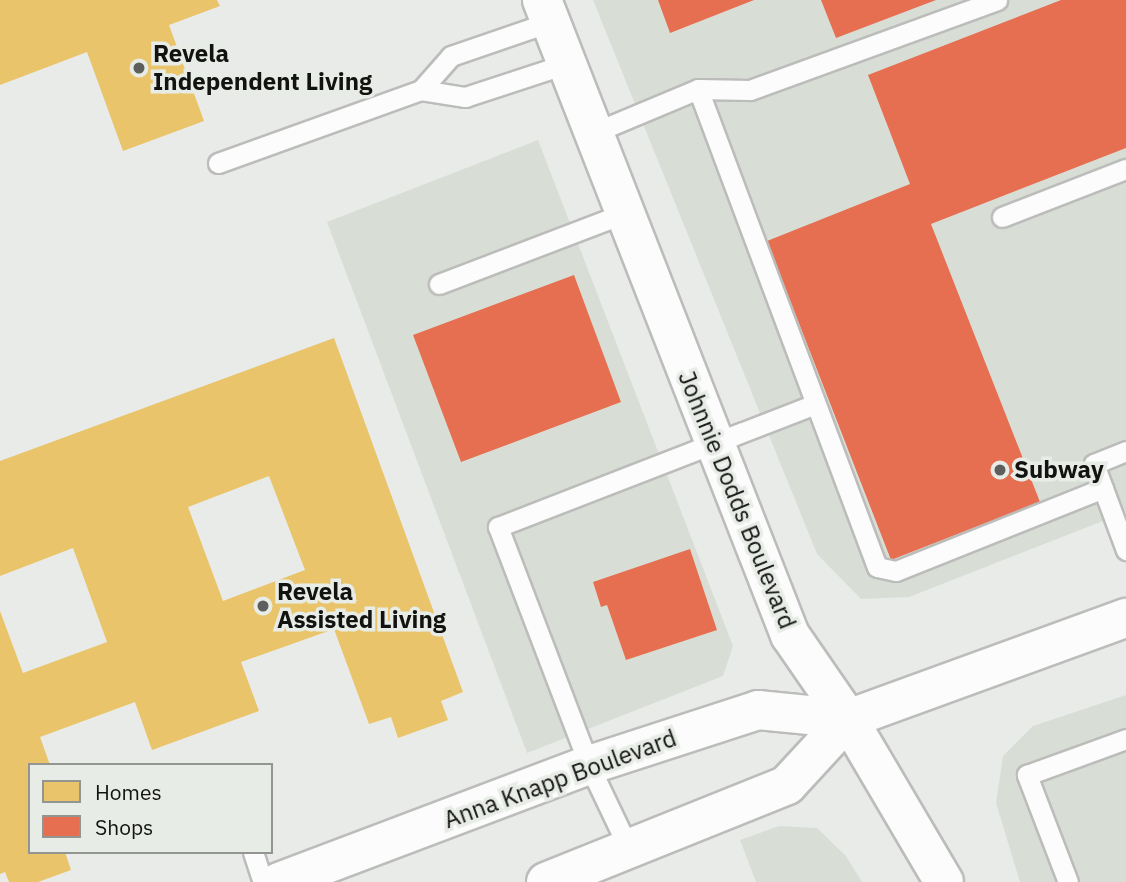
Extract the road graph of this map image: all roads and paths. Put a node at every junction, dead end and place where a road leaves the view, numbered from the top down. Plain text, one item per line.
1 (997, 0) edge
2 (546, 11) edge
3 (566, 64) junction
4 (698, 89) junction
5 (421, 90) junction
6 (593, 133) junction
7 (218, 163) dead end
8 (1126, 169) edge
9 (625, 213) junction
10 (1002, 217) dead end
11 (439, 284) dead end
12 (815, 404) junction
13 (713, 443) junction
14 (1126, 452) edge
15 (1103, 488) junction
16 (1126, 550) edge
17 (1126, 618) edge
18 (848, 719) junction
19 (1126, 739) edge
20 (589, 765) junction
21 (629, 849) junction
22 (254, 854) edge
23 (263, 882) edge
24 (279, 882) edge
25 (546, 882) edge
26 (944, 882) edge
27 (1068, 882) edge

1 - 4 lane
2 - 3 street, Johnnie Dodds Boulevard
2 - 5 lane
3 - 5 lane
3 - 6 street, Johnnie Dodds Boulevard
4 - 6 lane
4 - 12 lane
5 - 7 lane
6 - 9 street, Johnnie Dodds Boulevard
8 - 10 lane
9 - 11 lane
9 - 13 street, Johnnie Dodds Boulevard
12 - 13 lane
12 - 15 lane
13 - 18 street, Johnnie Dodds Boulevard
13 - 20 lane
14 - 15 lane
15 - 16 lane
17 - 18 street, Anna Knapp Boulevard
18 - 20 street, Anna Knapp Boulevard
18 - 21 street, Anna Knapp Boulevard
18 - 26 street, Johnnie Dodds Boulevard
19 - 27 lane
20 - 21 lane
20 - 24 street, Anna Knapp Boulevard
21 - 25 street, Anna Knapp Boulevard
22 - 23 lane

